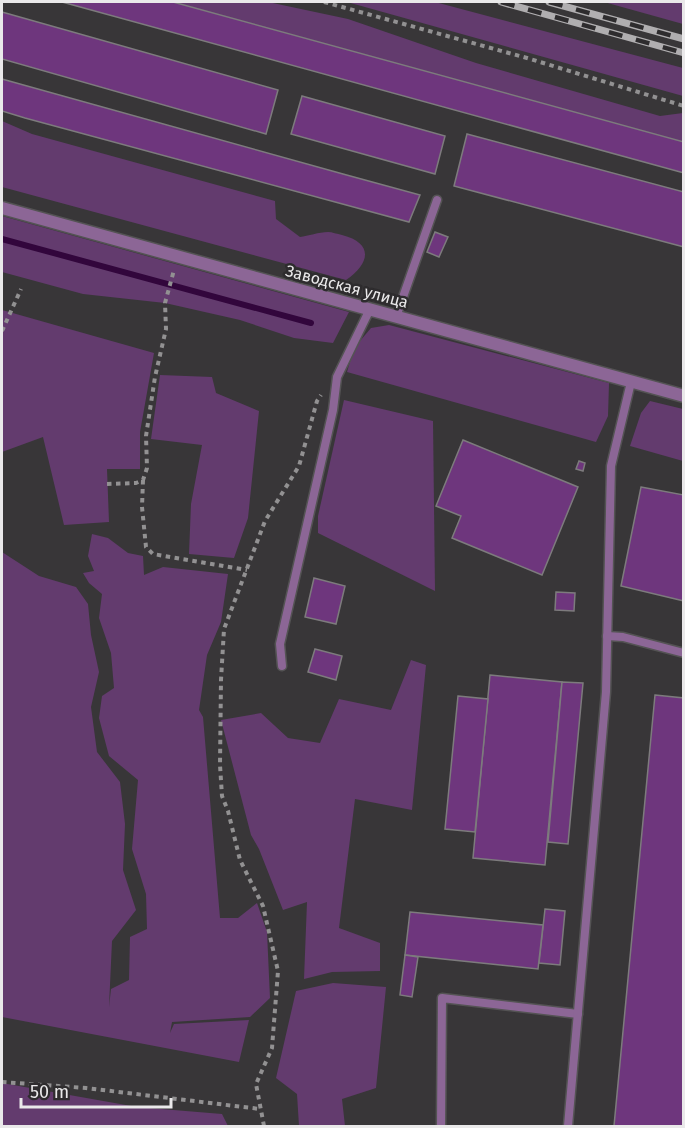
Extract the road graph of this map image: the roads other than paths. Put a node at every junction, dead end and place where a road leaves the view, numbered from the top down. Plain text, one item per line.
1 (437, 200) dead end
2 (2, 208) edge
3 (370, 309) junction
4 (396, 317) junction
5 (631, 382) junction
6 (684, 396) edge
7 (607, 636) junction
8 (684, 653) edge
9 (282, 666) dead end
10 (578, 1014) junction
11 (441, 1126) edge
12 (568, 1126) edge

1 - 4 lane
2 - 3 street, Заводская улица
3 - 4 street, Заводская улица
3 - 9 lane
4 - 5 street, Заводская улица
5 - 6 street, Заводская улица
5 - 7 lane
7 - 8 lane
7 - 10 lane
10 - 11 lane
10 - 12 lane

